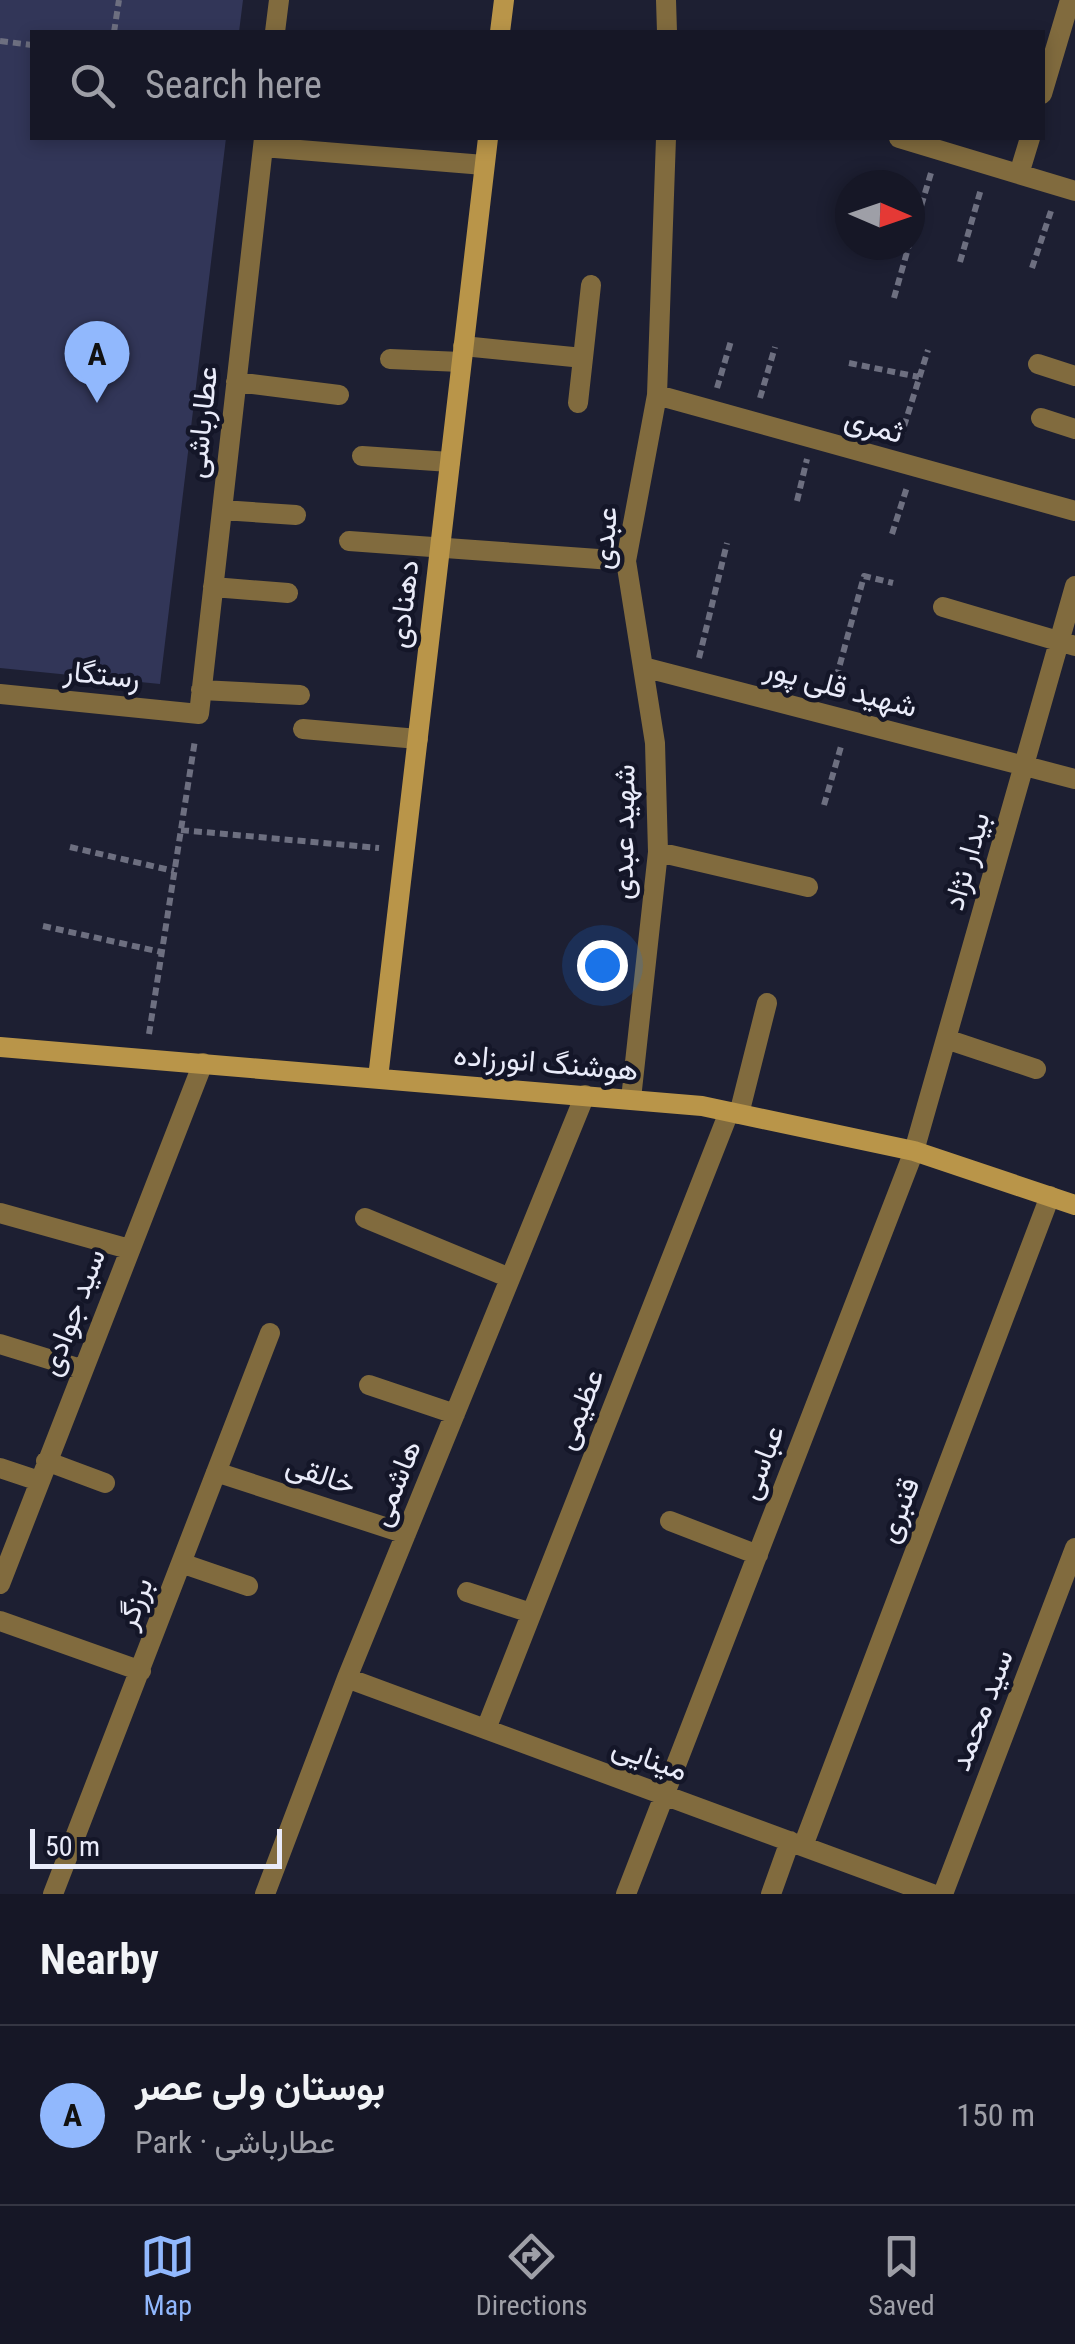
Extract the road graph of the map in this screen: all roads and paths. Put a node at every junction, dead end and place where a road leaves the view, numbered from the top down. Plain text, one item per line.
1 (119, 0) edge
2 (279, 0) edge
3 (504, 0) edge
4 (666, 0) edge
5 (1070, 0) edge
6 (114, 30) edge
7 (276, 30) edge
8 (500, 30) edge
9 (667, 30) edge
10 (0, 42) edge
11 (30, 45) edge
12 (1045, 84) edge
13 (488, 140) edge
14 (666, 140) edge
15 (907, 140) edge
16 (1029, 140) edge
17 (263, 142) edge
18 (938, 148) junction
19 (484, 164) junction
20 (988, 164) junction
21 (1019, 174) junction
22 (1067, 189) edge
23 (925, 193) edge
24 (905, 260) edge
25 (960, 262) dead end
26 (1032, 268) dead end
27 (591, 285) dead end
28 (894, 298) dead end
29 (731, 341) dead end
30 (775, 347) dead end
31 (928, 350) dead end
32 (462, 354) junction
33 (583, 358) junction
34 (390, 359) dead end
35 (849, 362) dead end
36 (1038, 364) dead end
37 (1075, 376) edge
38 (919, 378) junction
39 (236, 382) junction
40 (340, 396) dead end
41 (657, 396) junction
42 (578, 403) dead end
43 (710, 411) junction
44 (1040, 418) dead end
45 (752, 422) junction
46 (1075, 429) edge
47 (812, 438) junction
48 (362, 456) dead end
49 (450, 462) junction
50 (904, 464) junction
51 (796, 502) dead end
52 (222, 510) junction
53 (1075, 512) edge
54 (296, 515) dead end
55 (892, 534) dead end
56 (349, 542) dead end
57 (727, 543) dead end
58 (440, 545) junction
59 (626, 561) junction
60 (894, 583) dead end
61 (1075, 586) edge
62 (213, 587) junction
63 (288, 593) dead end
64 (943, 607) dead end
65 (1067, 644) edge
66 (644, 677) junction
67 (694, 680) junction
68 (201, 690) junction
69 (0, 694) edge
70 (300, 695) dead end
71 (199, 714) junction
72 (826, 714) junction
73 (849, 721) junction
74 (303, 729) dead end
75 (418, 739) junction
76 (1024, 766) junction
77 (1075, 779) edge
78 (824, 804) dead end
79 (181, 830) junction
80 (70, 847) dead end
81 (405, 850) junction
82 (658, 852) junction
83 (174, 870) junction
84 (808, 887) dead end
85 (43, 926) dead end
86 (161, 952) junction
87 (767, 1004) dead end
88 (946, 1039) junction
89 (0, 1047) edge
90 (144, 1061) junction
91 (203, 1063) junction
92 (1036, 1069) dead end
93 (378, 1078) junction
94 (585, 1096) junction
95 (632, 1100) junction
96 (734, 1113) junction
97 (914, 1151) junction
98 (1050, 1196) junction
99 (1074, 1202) edge
100 (0, 1213) edge
101 (366, 1218) dead end
102 (129, 1249) junction
103 (510, 1278) junction
104 (270, 1333) dead end
105 (0, 1344) edge
106 (81, 1369) junction
107 (368, 1385) dead end
108 (455, 1414) junction
109 (0, 1468) edge
110 (43, 1471) junction
111 (216, 1472) junction
112 (105, 1483) dead end
113 (670, 1522) dead end
114 (406, 1534) junction
115 (1075, 1548) edge
116 (758, 1555) junction
117 (181, 1563) junction
118 (0, 1584) edge
119 (248, 1586) dead end
120 (467, 1592) dead end
121 (531, 1613) junction
122 (0, 1621) edge
123 (140, 1671) junction
124 (347, 1678) junction
125 (486, 1729) junction
126 (664, 1795) junction
127 (796, 1844) junction
128 (910, 1890) edge
129 (52, 1894) edge
130 (265, 1894) edge
131 (626, 1894) edge
132 (771, 1894) edge
133 (932, 1894) edge
134 (943, 1894) edge

1 - 6 path
2 - 7 street
3 - 8 main road
4 - 9 street
5 - 12 street
10 - 11 path
13 - 19 main road, دهنادی
14 - 41 street
15 - 18 street
16 - 21 street
17 - 19 street
17 - 39 street, عطارباشی
18 - 20 street
18 - 23 path
19 - 32 main road, دهنادی
20 - 21 street
20 - 25 path
21 - 22 street
22 - 26 path
24 - 28 path
27 - 33 street
29 - 43 path
30 - 45 path
31 - 38 path
32 - 33 street
32 - 34 street
32 - 49 main road, دهنادی
33 - 42 street
35 - 38 path
36 - 37 street
38 - 50 path
39 - 40 street
39 - 52 street, عطارباشی
41 - 43 street, ثمری
41 - 59 street, عبدی
43 - 45 street, ثمری
44 - 46 street
45 - 47 street, ثمری
47 - 50 street, ثمری
47 - 51 path
48 - 49 street
49 - 58 main road, دهنادی
50 - 53 street, ثمری
50 - 55 path
52 - 54 street
52 - 62 street, عطارباشی
56 - 58 street
57 - 67 path
58 - 59 street
58 - 75 main road, دهنادی
59 - 66 street, عبدی
60 - 72 path
61 - 65 street, بیدار نژاد
62 - 63 street
62 - 68 street, عطارباشی
64 - 65 street
65 - 76 street, بیدار نژاد
66 - 67 street, شهید قلی پور
66 - 82 street, شهید عبدی
67 - 72 street, شهید قلی پور
68 - 70 street
68 - 71 street, عطارباشی
69 - 71 street, رستگار
71 - 79 path
72 - 73 street, شهید قلی پور
73 - 76 street, شهید قلی پور
73 - 78 path
74 - 75 street
75 - 81 main road, دهنادی
76 - 77 street, شهید قلی پور
76 - 88 street, بیدار نژاد
79 - 81 path
79 - 83 path
80 - 83 path
81 - 93 main road, دهنادی
82 - 84 street
82 - 95 street, شهید عبدی
83 - 86 path
85 - 86 path
86 - 90 path
87 - 96 street, عظیمی
88 - 92 street
88 - 97 street, بیدار نژاد
89 - 90 main road, هوشنگ انورزاده
90 - 91 main road, هوشنگ انورزاده
91 - 93 main road, هوشنگ انورزاده
91 - 102 street, سید جوادی
93 - 94 main road, هوشنگ انورزاده
94 - 95 main road, هوشنگ انورزاده
94 - 103 street, هاشمی
95 - 96 main road, هوشنگ انورزاده
96 - 97 main road, هوشنگ انورزاده
96 - 121 street, عظیمی
97 - 98 main road, هوشنگ انورزاده
97 - 116 street, عباسی
98 - 99 main road, هوشنگ انورزاده
98 - 127 street, قنبری
100 - 102 street
101 - 103 street
102 - 106 street, سید جوادی
103 - 108 street, هاشمی
104 - 111 street, برزگر
105 - 106 street
106 - 110 street, سید جوادی
107 - 108 street
108 - 114 street, هاشمی
109 - 110 street
110 - 112 street
110 - 118 street, سید جوادی
111 - 114 street, خالقی
111 - 117 street, برزگر
113 - 116 street
114 - 124 street, هاشمی
115 - 134 street, سید محمد
116 - 126 street, عباسی
117 - 119 street
117 - 123 street, برزگر
120 - 121 street
121 - 125 street, عظیمی
122 - 123 street
123 - 129 street, برزگر
124 - 125 street, مینایی
124 - 130 street, هاشمی
125 - 126 street, مینایی
126 - 127 street, مینایی
126 - 131 street, عباسی
127 - 128 street, مینایی
127 - 132 street, قنبری
128 - 133 street, مینایی

